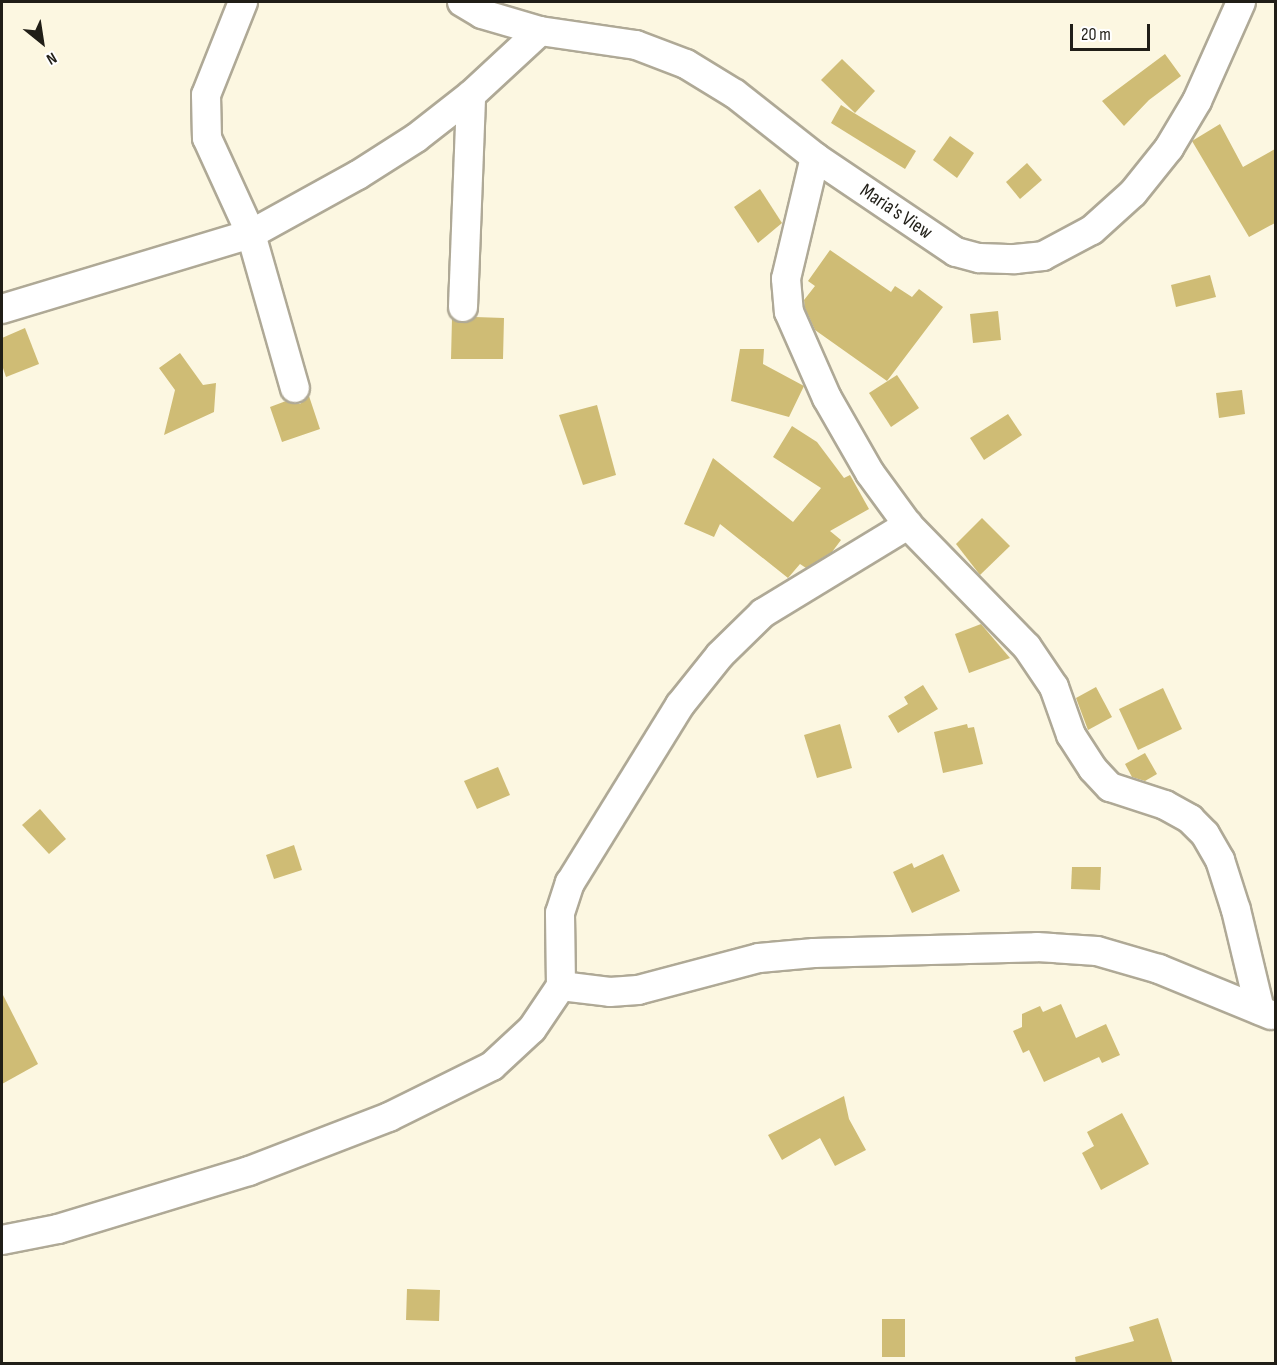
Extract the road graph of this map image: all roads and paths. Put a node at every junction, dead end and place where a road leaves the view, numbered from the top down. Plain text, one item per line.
1 (243, 2) edge
2 (462, 2) edge
3 (1241, 2) edge
4 (540, 31) junction
5 (471, 95) junction
6 (815, 157) junction
7 (250, 234) junction
8 (463, 307) dead end
9 (2, 309) edge
10 (295, 388) dead end
11 (908, 525) junction
12 (561, 986) junction
13 (1268, 1013) edge
14 (2, 1240) edge

1 - 7 street
2 - 4 street, Maria's View
3 - 6 street, Maria's View
4 - 5 street
4 - 6 street, Maria's View
5 - 7 street
5 - 8 street
6 - 11 street
7 - 9 street
7 - 10 street
11 - 12 street
11 - 13 street
12 - 13 street
12 - 14 street

